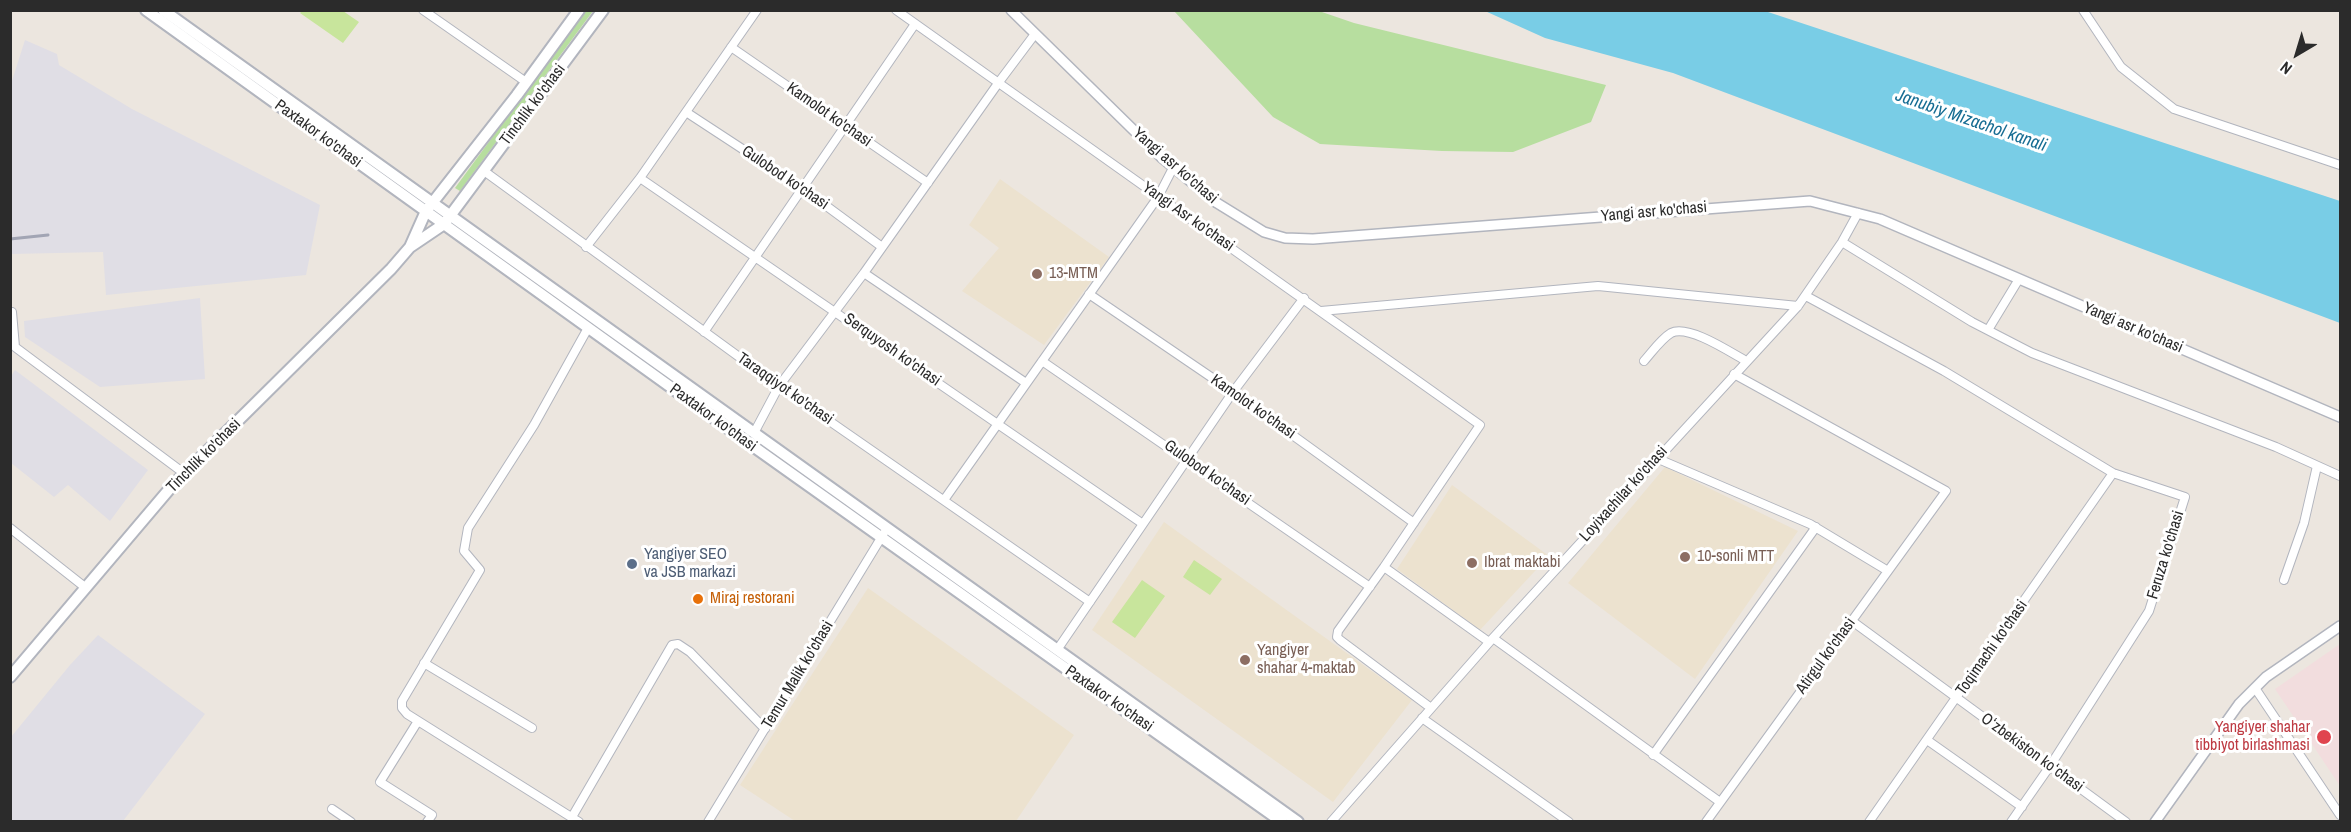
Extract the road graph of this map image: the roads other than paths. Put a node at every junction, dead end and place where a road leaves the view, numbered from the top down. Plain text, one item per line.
1 (146, 10) edge
2 (163, 10) edge
3 (423, 10) edge
4 (603, 10) edge
5 (757, 10) edge
6 (896, 10) edge
7 (1011, 10) edge
8 (2083, 10) edge
9 (579, 11) edge
10 (915, 24) junction
11 (1035, 34) junction
12 (731, 47) junction
13 (526, 82) junction
14 (999, 82) junction
15 (686, 112) junction
16 (844, 125) junction
17 (2340, 165) edge
18 (1173, 168) junction
19 (484, 171) junction
20 (640, 178) junction
21 (928, 183) junction
22 (802, 188) junction
23 (1158, 197) junction
24 (430, 207) junction
25 (1858, 213) junction
26 (447, 220) junction
27 (1842, 242) junction
28 (586, 246) junction
29 (410, 247) junction
30 (882, 247) junction
31 (756, 256) junction
32 (864, 273) junction
33 (2019, 279) junction
34 (1089, 294) junction
35 (1806, 296) junction
36 (1304, 298) junction
37 (1798, 306) junction
38 (1321, 311) junction
39 (12, 312) dead end
40 (836, 312) junction
41 (588, 328) junction
42 (1988, 330) junction
43 (704, 332) junction
44 (1042, 361) junction
45 (1644, 361) dead end
46 (1746, 361) junction
47 (1734, 374) junction
48 (1026, 383) junction
49 (779, 386) junction
50 (1233, 392) junction
51 (2340, 417) edge
52 (999, 424) junction
53 (754, 433) junction
54 (1656, 458) junction
55 (1187, 459) junction
56 (2317, 466) junction
57 (185, 474) junction
58 (2113, 474) junction
59 (2340, 477) edge
60 (944, 500) junction
61 (1414, 523) junction
62 (1143, 524) junction
63 (1816, 527) junction
64 (10, 528) edge
65 (884, 533) junction
66 (1384, 567) junction
67 (1888, 571) junction
68 (2284, 580) dead end
69 (1370, 587) junction
70 (86, 588) junction
71 (1090, 602) junction
72 (1852, 621) junction
73 (2340, 626) edge
74 (1491, 640) junction
75 (1057, 650) junction
76 (424, 663) junction
77 (12, 673) edge
78 (2255, 688) junction
79 (1957, 698) junction
80 (1431, 708) junction
81 (1422, 718) junction
82 (418, 721) junction
83 (532, 728) dead end
84 (765, 729) junction
85 (1926, 740) junction
86 (1653, 755) junction
87 (2050, 766) junction
88 (1720, 802) junction
89 (2022, 807) junction
90 (332, 808) dead end
91 (2340, 815) edge
92 (576, 820) edge
93 (351, 822) edge
94 (428, 822) edge
95 (708, 822) edge
96 (1282, 822) edge
97 (1298, 822) edge
98 (1331, 822) edge
99 (1569, 822) edge
100 (1706, 822) edge
101 (1869, 822) edge
102 (2011, 822) edge
103 (2126, 822) edge
104 (2155, 822) edge

1 - 24 main road, Paxtakor ko'chasi
2 - 24 main road, Paxtakor ko'chasi
3 - 13 street
4 - 19 main road, Tinchlik ko'chasi
5 - 12 street
6 - 10 street, Yangi Asr ko'chasi
7 - 11 street, Yangi asr ko'chasi
8 - 17 street
9 - 13 main road, Tinchlik ko'chasi
10 - 14 street, Yangi Asr ko'chasi
10 - 16 street
11 - 14 street
11 - 18 street, Yangi asr ko'chasi
12 - 15 street
12 - 16 street, Kamolot ko'chasi
13 - 24 main road, Tinchlik ko'chasi
14 - 21 street
14 - 23 street, Yangi Asr ko'chasi
15 - 20 street
15 - 22 street, Gulobod ko'chasi
16 - 21 street, Kamolot ko'chasi
16 - 22 street
18 - 23 street
18 - 25 street, Yangi asr ko'chasi
19 - 26 main road, Tinchlik ko'chasi
19 - 28 street, Taraqqiyot ko'chasi
20 - 28 street
20 - 31 street, Serquyosh ko'chasi
21 - 30 street
22 - 30 street, Gulobod ko'chasi
22 - 31 street
23 - 34 street
23 - 36 street, Yangi Asr ko'chasi
24 - 26 main road, Paxtakor ko'chasi
24 - 29 main road, Tinchlik ko'chasi
25 - 27 street, Loyixachilar ko'chasi
25 - 33 street, Yangi asr ko'chasi
26 - 29 main road, Tinchlik ko'chasi
26 - 41 main road, Paxtakor ko'chasi
26 - 53 main road, Paxtakor ko'chasi
27 - 35 street, Loyixachilar ko'chasi
27 - 42 street
28 - 43 street, Taraqqiyot ko'chasi
29 - 57 main road, Tinchlik ko'chasi
30 - 32 street
31 - 40 street, Serquyosh ko'chasi
31 - 43 street
32 - 40 street
32 - 48 street
33 - 42 street
33 - 51 street, Yangi asr ko'chasi
34 - 44 street
34 - 50 street, Kamolot ko'chasi
35 - 37 street, Loyixachilar ko'chasi
35 - 58 street, Feruza ko'chasi
36 - 38 street, Yangi Asr ko'chasi
36 - 50 street
37 - 38 street
37 - 46 street, Loyixachilar ko'chasi
38 - 61 street, Yangi Asr ko'chasi
39 - 57 street
40 - 49 street
40 - 52 street, Serquyosh ko'chasi
41 - 65 main road, Paxtakor ko'chasi
41 - 76 street
42 - 56 street
43 - 49 street, Taraqqiyot ko'chasi
44 - 48 street
44 - 55 street, Gulobod ko'chasi
45 - 46 street
46 - 47 street, Loyixachilar ko'chasi
47 - 54 street, Loyixachilar ko'chasi
47 - 67 street, Atirgul ko'chasi
48 - 52 street
49 - 53 street
49 - 60 street, Taraqqiyot ko'chasi
50 - 55 street
50 - 61 street, Kamolot ko'chasi
52 - 60 street
52 - 62 street, Serquyosh ko'chasi
53 - 65 main road, Paxtakor ko'chasi
54 - 63 street
54 - 74 street, Loyixachilar ko'chasi
55 - 62 street
55 - 69 street, Gulobod ko'chasi
56 - 59 street
56 - 68 street
57 - 70 main road, Tinchlik ko'chasi
58 - 79 street, Toqimachi ko'chasi
58 - 87 street, Feruza ko'chasi
60 - 71 street, Taraqqiyot ko'chasi
61 - 66 street
62 - 71 street
63 - 67 street
63 - 86 street
64 - 70 street
65 - 75 main road, Paxtakor ko'chasi
65 - 84 street, Temur Malik ko'chasi
65 - 96 main road, Paxtakor ko'chasi
66 - 69 street
66 - 74 street
67 - 72 street, Atirgul ko'chasi
69 - 80 street
70 - 77 main road, Tinchlik ko'chasi
71 - 75 street
72 - 79 street, Oʻzbekiston koʻchasi
72 - 88 street, Atirgul ko'chasi
73 - 78 street
74 - 80 street, Loyixachilar ko'chasi
74 - 86 street
75 - 97 main road, Paxtakor ko'chasi
76 - 82 street
76 - 83 street
78 - 91 street
78 - 104 street
79 - 85 street, Toqimachi ko'chasi
79 - 87 street, Oʻzbekiston koʻchasi
80 - 81 street, Loyixachilar ko'chasi
81 - 98 street, Loyixachilar ko'chasi
81 - 99 street
82 - 92 street
82 - 94 street
84 - 92 street
84 - 95 street, Temur Malik ko'chasi
85 - 89 street
85 - 101 street, Toqimachi ko'chasi
86 - 88 street
87 - 89 street, Feruza ko'chasi
87 - 103 street, Oʻzbekiston koʻchasi
88 - 100 street, Atirgul ko'chasi
89 - 102 street, Feruza ko'chasi
90 - 93 street

